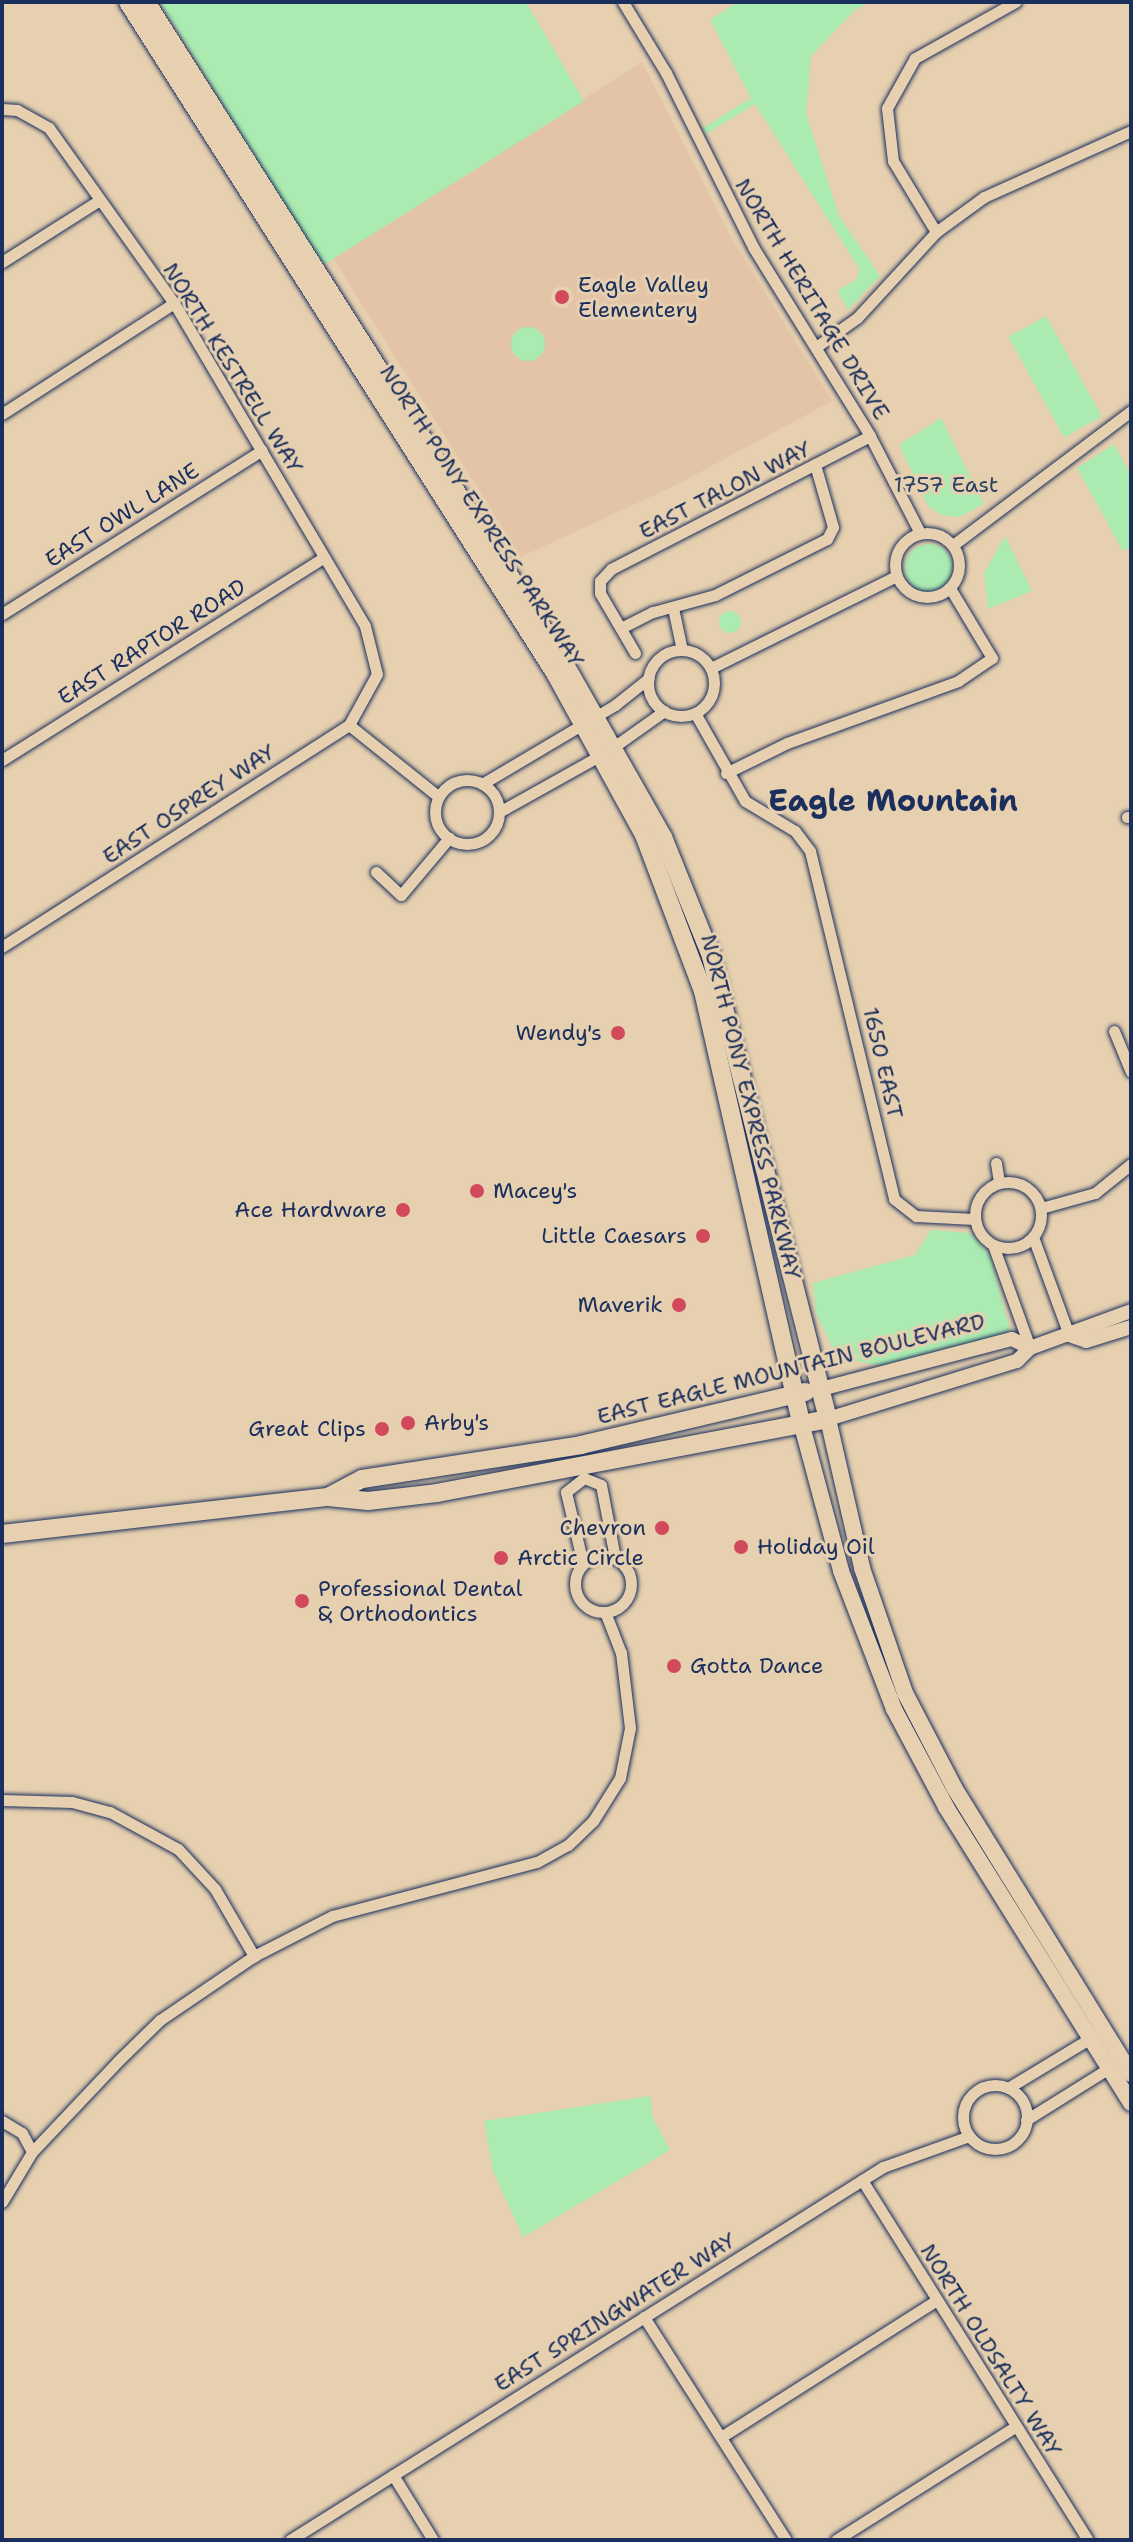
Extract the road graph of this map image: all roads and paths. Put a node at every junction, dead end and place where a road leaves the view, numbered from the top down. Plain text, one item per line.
1 (128, 2) edge
2 (146, 2) edge
3 (623, 2) edge
4 (1015, 2) edge
5 (2, 109) edge
6 (1131, 131) edge
7 (98, 201) junction
8 (936, 232) junction
9 (2, 262) edge
10 (174, 303) junction
11 (816, 347) junction
12 (1131, 411) edge
13 (2, 414) edge
14 (870, 436) junction
15 (262, 450) junction
16 (816, 468) junction
17 (920, 533) junction
18 (953, 545) junction
19 (323, 558) junction
20 (896, 576) junction
21 (950, 588) junction
22 (673, 608) junction
23 (2, 614) edge
24 (621, 628) junction
25 (682, 650) junction
26 (635, 653) dead end
27 (711, 668) junction
28 (377, 674) joint
29 (649, 678) junction
30 (664, 711) junction
31 (695, 713) junction
32 (590, 720) junction
33 (349, 725) junction
34 (607, 751) junction
35 (2, 760) edge
36 (726, 773) junction
37 (482, 784) junction
38 (439, 797) junction
39 (499, 812) junction
40 (449, 838) junction
41 (376, 872) dead end
42 (2, 947) edge
43 (1114, 1031) dead end
44 (1131, 1072) edge
45 (996, 1163) dead end
46 (1131, 1164) edge
47 (999, 1182) junction
48 (1041, 1208) junction
49 (974, 1219) junction
50 (1033, 1237) junction
51 (993, 1245) junction
52 (1131, 1311) edge
53 (1131, 1327) edge
54 (1069, 1335) junction
55 (1030, 1348) junction
56 (821, 1389) junction
57 (794, 1395) junction
58 (828, 1419) junction
59 (802, 1426) junction
60 (581, 1445) junction
61 (584, 1472) junction
62 (328, 1497) junction
63 (2, 1534) edge
64 (615, 1558) junction
65 (583, 1564) junction
66 (605, 1612) junction
67 (2, 1800) edge
68 (254, 1956) junction
69 (1098, 2033) junction
70 (1121, 2067) edge
71 (1008, 2088) junction
72 (1131, 2103) edge
73 (1026, 2120) junction
74 (2, 2121) edge
75 (969, 2136) junction
76 (32, 2152) junction
77 (862, 2180) junction
78 (2, 2202) edge
79 (935, 2301) junction
80 (644, 2317) junction
81 (1016, 2426) junction
82 (721, 2437) junction
83 (393, 2475) junction
84 (290, 2540) edge
85 (433, 2540) edge
86 (786, 2540) edge
87 (836, 2540) edge
88 (1088, 2540) edge

1 - 32 main road, NORTH PONY EXPRESS PARKWAY
2 - 32 main road, NORTH PONY EXPRESS PARKWAY
3 - 11 street, NORTH HERITAGE DRIVE
4 - 8 street
5 - 7 street, NORTH KESTRELL WAY
6 - 8 street
7 - 9 street
7 - 10 street, NORTH KESTRELL WAY
8 - 11 street
10 - 13 street
10 - 15 street, NORTH KESTRELL WAY
11 - 14 street, NORTH HERITAGE DRIVE
12 - 18 street
14 - 16 street, EAST TALON WAY
14 - 17 street, NORTH HERITAGE DRIVE
15 - 19 street, NORTH KESTRELL WAY
15 - 23 street, EAST OWL LANE
16 - 22 street
16 - 24 street, EAST TALON WAY
17 - 18 street
17 - 20 street
18 - 21 street
19 - 28 street, NORTH KESTRELL WAY
19 - 35 street, EAST RAPTOR ROAD
20 - 21 street
20 - 27 street
21 - 36 street
22 - 24 street
22 - 25 street
24 - 26 street
25 - 27 street
25 - 29 street
27 - 31 street
28 - 33 street, EAST OSPREY WAY
29 - 30 street
29 - 32 street
30 - 31 street
30 - 34 street
31 - 36 street, 1650 EAST
32 - 34 main road, NORTH PONY EXPRESS PARKWAY
32 - 37 street
33 - 38 street
33 - 42 street, EAST OSPREY WAY
34 - 39 street
34 - 56 main road, NORTH PONY EXPRESS PARKWAY
34 - 57 main road, NORTH PONY EXPRESS PARKWAY
36 - 49 street, 1650 EAST
37 - 38 street
37 - 39 street
38 - 40 street
39 - 40 street
40 - 41 street
43 - 44 street
45 - 47 street
46 - 48 street
47 - 48 street
47 - 49 street
48 - 50 street
49 - 51 street
50 - 51 street
50 - 54 street
51 - 55 street
52 - 54 street, EAST EAGLE MOUNTAIN BOULEVARD
53 - 54 street, EAST EAGLE MOUNTAIN BOULEVARD
54 - 55 street, EAST EAGLE MOUNTAIN BOULEVARD
55 - 56 street, EAST EAGLE MOUNTAIN BOULEVARD
55 - 58 street, EAST EAGLE MOUNTAIN BOULEVARD
56 - 57 main road, EAST EAGLE MOUNTAIN BOULEVARD
56 - 58 main road, NORTH PONY EXPRESS PARKWAY
57 - 59 main road, NORTH PONY EXPRESS PARKWAY
57 - 60 main road, EAST EAGLE MOUNTAIN BOULEVARD
58 - 59 main road, EAST EAGLE MOUNTAIN BOULEVARD
58 - 69 main road, NORTH PONY EXPRESS PARKWAY
59 - 61 main road, EAST EAGLE MOUNTAIN BOULEVARD
59 - 69 main road, NORTH PONY EXPRESS PARKWAY
60 - 61 street
60 - 62 main road, EAST EAGLE MOUNTAIN BOULEVARD
61 - 62 main road, EAST EAGLE MOUNTAIN BOULEVARD
61 - 64 street
61 - 65 street
62 - 63 main road, EAST EAGLE MOUNTAIN BOULEVARD
64 - 65 street
64 - 66 street
65 - 66 street
66 - 68 street
67 - 68 street
68 - 76 street
69 - 70 main road, NORTH PONY EXPRESS PARKWAY
69 - 71 street
70 - 72 main road, NORTH PONY EXPRESS PARKWAY
70 - 73 street
71 - 73 street
71 - 75 street
73 - 75 street
74 - 76 street
75 - 77 street, EAST SPRINGWATER WAY
76 - 78 street
77 - 79 street, NORTH OLDSALTY WAY
77 - 80 street, EAST SPRINGWATER WAY
79 - 81 street, NORTH OLDSALTY WAY
79 - 82 street
80 - 82 street
80 - 83 street, EAST SPRINGWATER WAY
81 - 87 street
81 - 88 street, NORTH OLDSALTY WAY
82 - 86 street
83 - 84 street, EAST SPRINGWATER WAY
83 - 85 street

